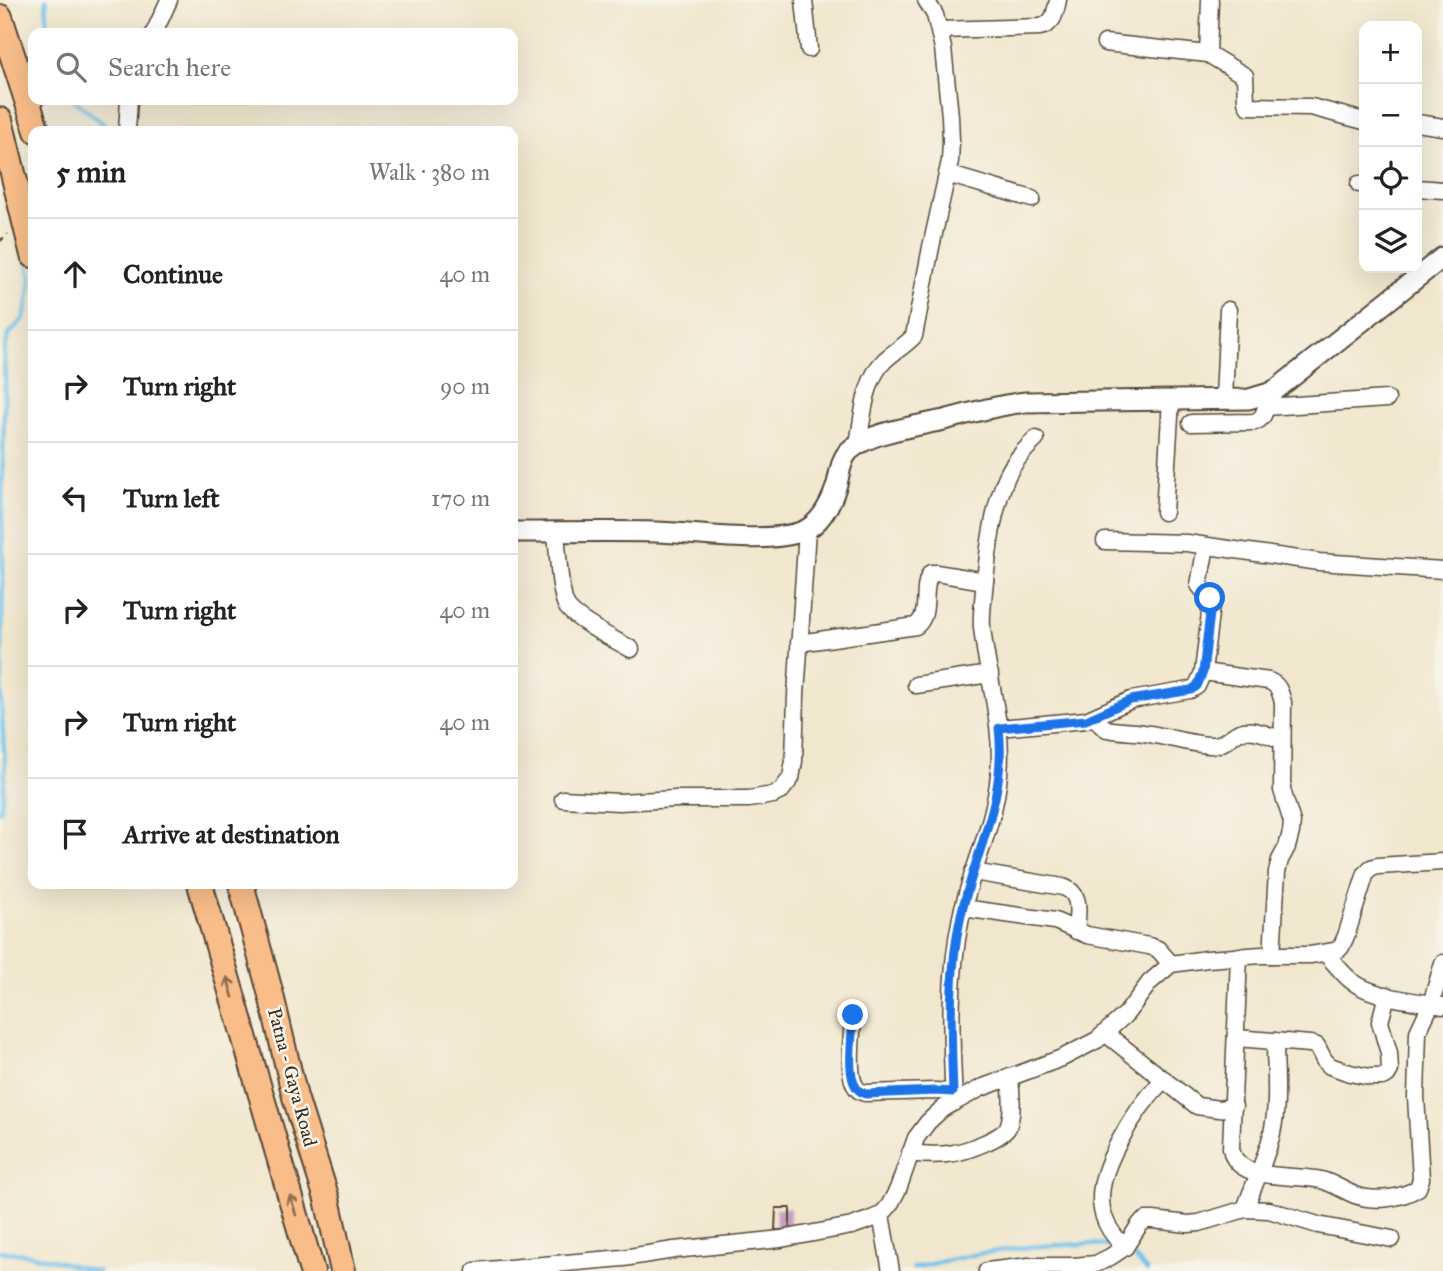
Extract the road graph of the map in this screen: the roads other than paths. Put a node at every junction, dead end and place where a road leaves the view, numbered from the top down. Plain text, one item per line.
1 (169, 0) edge
2 (804, 0) edge
3 (926, 0) edge
4 (1058, 0) edge
5 (1210, 0) edge
6 (0, 18) edge
7 (156, 28) edge
8 (939, 30) junction
9 (1105, 43) dead end
10 (808, 49) dead end
11 (1208, 54) junction
12 (28, 104) edge
13 (28, 105) edge
14 (129, 105) edge
15 (0, 120) edge
16 (1359, 120) edge
17 (1422, 124) edge
18 (35, 126) edge
19 (127, 126) edge
20 (1443, 127) edge
21 (947, 174) junction
22 (1422, 188) edge
23 (1443, 190) edge
24 (1032, 199) dead end
25 (28, 235) edge
26 (1443, 257) edge
27 (1228, 310) dead end
28 (1224, 399) junction
29 (1387, 399) dead end
30 (1171, 400) junction
31 (1267, 400) junction
32 (1191, 423) dead end
33 (1036, 439) dead end
34 (858, 444) junction
35 (1164, 512) dead end
36 (807, 530) junction
37 (518, 532) edge
38 (556, 532) junction
39 (1105, 541) dead end
40 (1206, 546) junction
41 (1443, 570) edge
42 (985, 581) junction
43 (799, 643) junction
44 (631, 649) dead end
45 (1203, 672) junction
46 (990, 674) junction
47 (916, 685) dead end
48 (1095, 717) junction
49 (999, 728) junction
50 (1282, 740) junction
51 (563, 799) dead end
52 (1443, 862) edge
53 (973, 872) junction
54 (201, 889) edge
55 (242, 889) edge
56 (963, 908) junction
57 (1076, 931) junction
58 (1326, 954) junction
59 (1272, 955) junction
60 (1239, 956) junction
61 (1443, 963) edge
62 (1171, 964) junction
63 (1387, 995) junction
64 (1437, 1005) edge
65 (853, 1015) dead end
66 (1105, 1033) junction
67 (1236, 1038) junction
68 (1275, 1041) junction
69 (1010, 1077) junction
70 (1164, 1079) junction
71 (954, 1097) junction
72 (1234, 1106) junction
73 (910, 1153) junction
74 (1258, 1174) junction
75 (1245, 1209) junction
76 (881, 1215) junction
77 (1392, 1240) dead end
78 (1125, 1247) junction
79 (346, 1270) edge
80 (312, 1271) edge
81 (475, 1271) edge
82 (891, 1271) edge
83 (987, 1271) edge

1 - 7 street
2 - 10 street
3 - 8 street
4 - 8 street
5 - 11 street
6 - 12 main road
8 - 21 street
9 - 11 street
11 - 16 street
13 - 18 main road
14 - 19 street
15 - 25 main road
17 - 20 street
21 - 24 street
21 - 34 street
22 - 23 street
26 - 31 street
27 - 28 street
28 - 30 street
28 - 31 street
29 - 31 street
30 - 34 street
30 - 35 street
31 - 32 street
33 - 42 street
34 - 36 street
36 - 38 street
36 - 43 street
37 - 38 street
38 - 44 street
39 - 40 street
40 - 41 street
40 - 45 street
42 - 43 street
42 - 46 street
43 - 51 street
45 - 48 street
45 - 50 street
46 - 47 street
46 - 49 street
48 - 49 street
48 - 50 street
49 - 53 street
50 - 59 street
52 - 58 street
53 - 56 street
53 - 57 street
80 -> 54 main road
55 - 79 main road, Patna - Gaya Road
56 - 57 street
56 - 71 street
57 - 62 street
58 - 59 street
58 - 63 street
59 - 60 street
60 - 62 street
60 - 67 street
61 - 64 street
62 - 66 street
63 - 64 street
63 - 68 street
64 - 74 street
65 - 71 street
66 - 69 street
66 - 70 street
67 - 68 street
67 - 72 street
68 - 74 street
69 - 71 street
69 - 73 street
70 - 72 street
70 - 78 street
71 - 73 street
72 - 74 street
73 - 76 street
74 - 75 street
75 - 77 street
75 - 78 street
76 - 81 street
76 - 82 street
78 - 83 street

